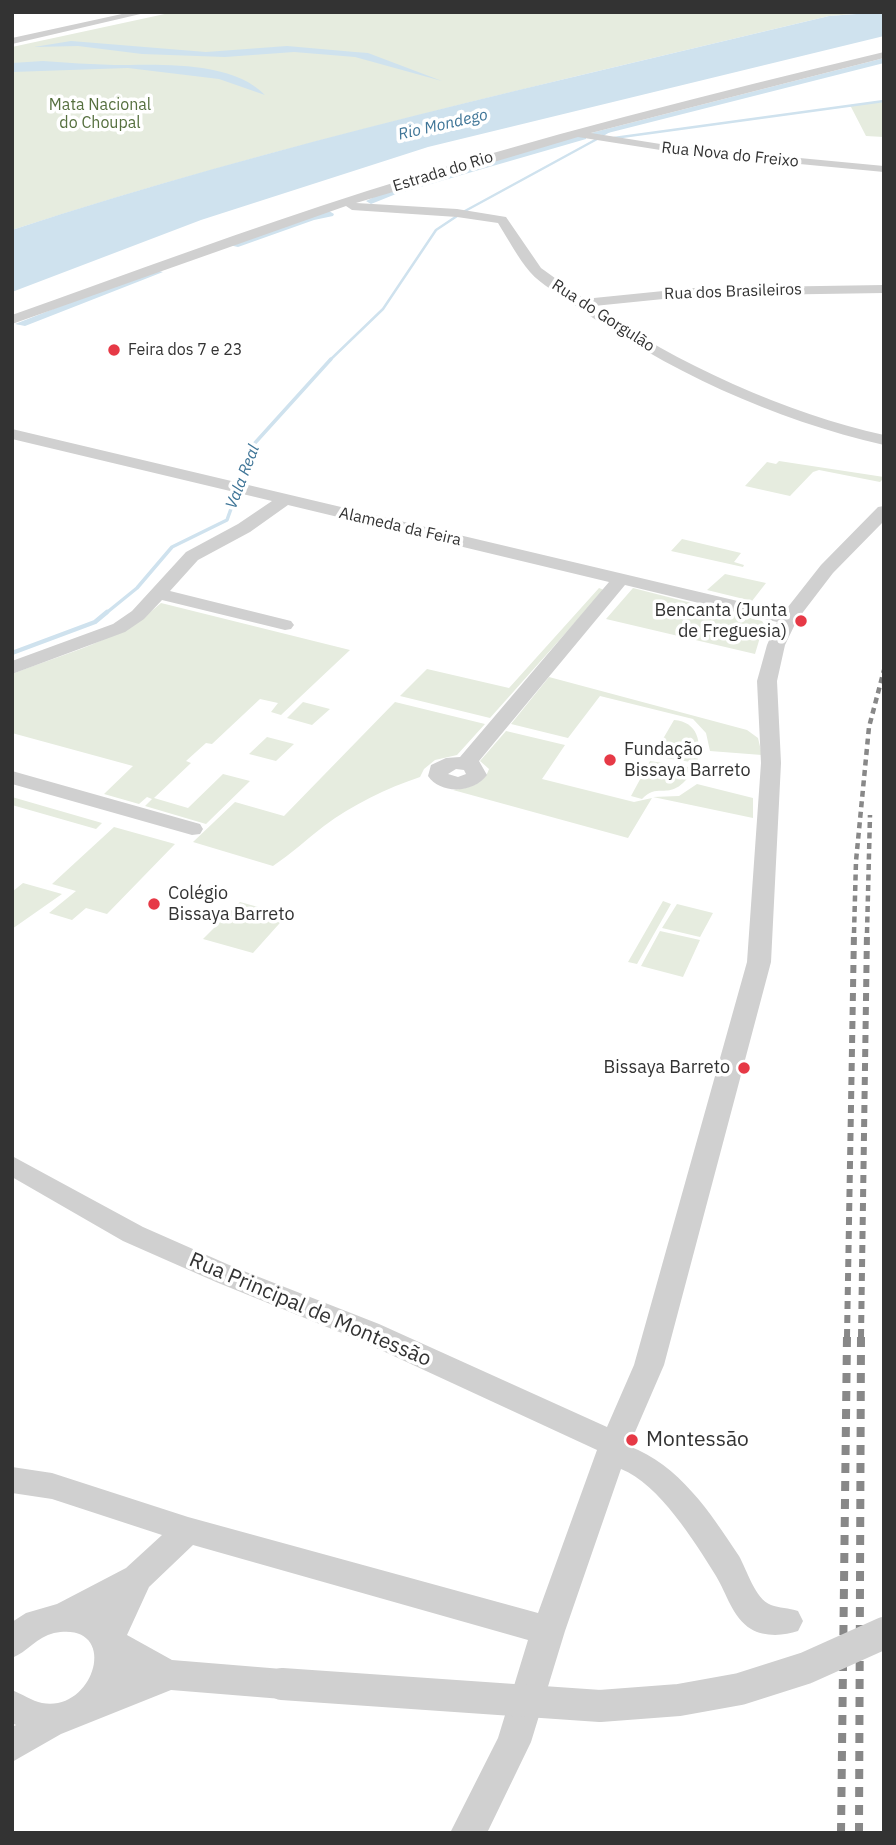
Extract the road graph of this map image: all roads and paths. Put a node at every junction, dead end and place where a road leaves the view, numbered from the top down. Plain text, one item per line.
1 (145, 12) edge
2 (12, 41) edge
3 (884, 55) edge
4 (578, 133) junction
5 (884, 169) edge
6 (336, 205) junction
7 (884, 289) edge
8 (582, 303) junction
9 (12, 320) edge
10 (12, 434) edge
11 (884, 440) edge
12 (280, 498) junction
13 (884, 511) edge
14 (621, 579) junction
15 (159, 594) junction
16 (788, 619) junction
17 (285, 625) dead end
18 (12, 665) edge
19 (466, 763) dead end
20 (12, 777) edge
21 (192, 829) dead end
22 (12, 1165) edge
23 (612, 1448) junction
24 (12, 1480) edge
25 (188, 1530) junction
26 (137, 1578) junction
27 (63, 1617) junction
28 (786, 1622) dead end
29 (548, 1631) junction
30 (884, 1633) edge
31 (110, 1641) junction
32 (12, 1643) edge
33 (170, 1675) junction
34 (12, 1706) edge
35 (71, 1713) junction
36 (12, 1746) edge
37 (468, 1833) edge

1 - 2 street
3 - 4 street, Estrada do Rio
4 - 5 street, Rua Nova do Freixo
4 - 6 street, Estrada do Rio
6 - 8 street, Rua do Gorgulão
6 - 9 street, Estrada do Rio
7 - 8 street, Rua dos Brasileiros
8 - 11 street, Rua do Gorgulão
10 - 12 street, Alameda da Feira
12 - 14 street, Alameda da Feira
12 - 15 street
12 - 18 street
13 - 16 street
14 - 16 street, Alameda da Feira
14 - 19 street
15 - 17 street
15 - 18 street
16 - 23 street
20 - 21 street
22 - 23 street, Rua Principal de Montessão
23 - 28 street, Rua Principal de Montessão
23 - 29 street
24 - 25 street
25 - 26 street
25 - 29 street
26 - 27 street
26 - 31 street
27 - 31 street
27 - 32 street
29 - 37 street
30 - 33 street, bridge
31 - 33 street
31 - 35 street
33 - 35 street
34 - 35 street
35 - 36 street

